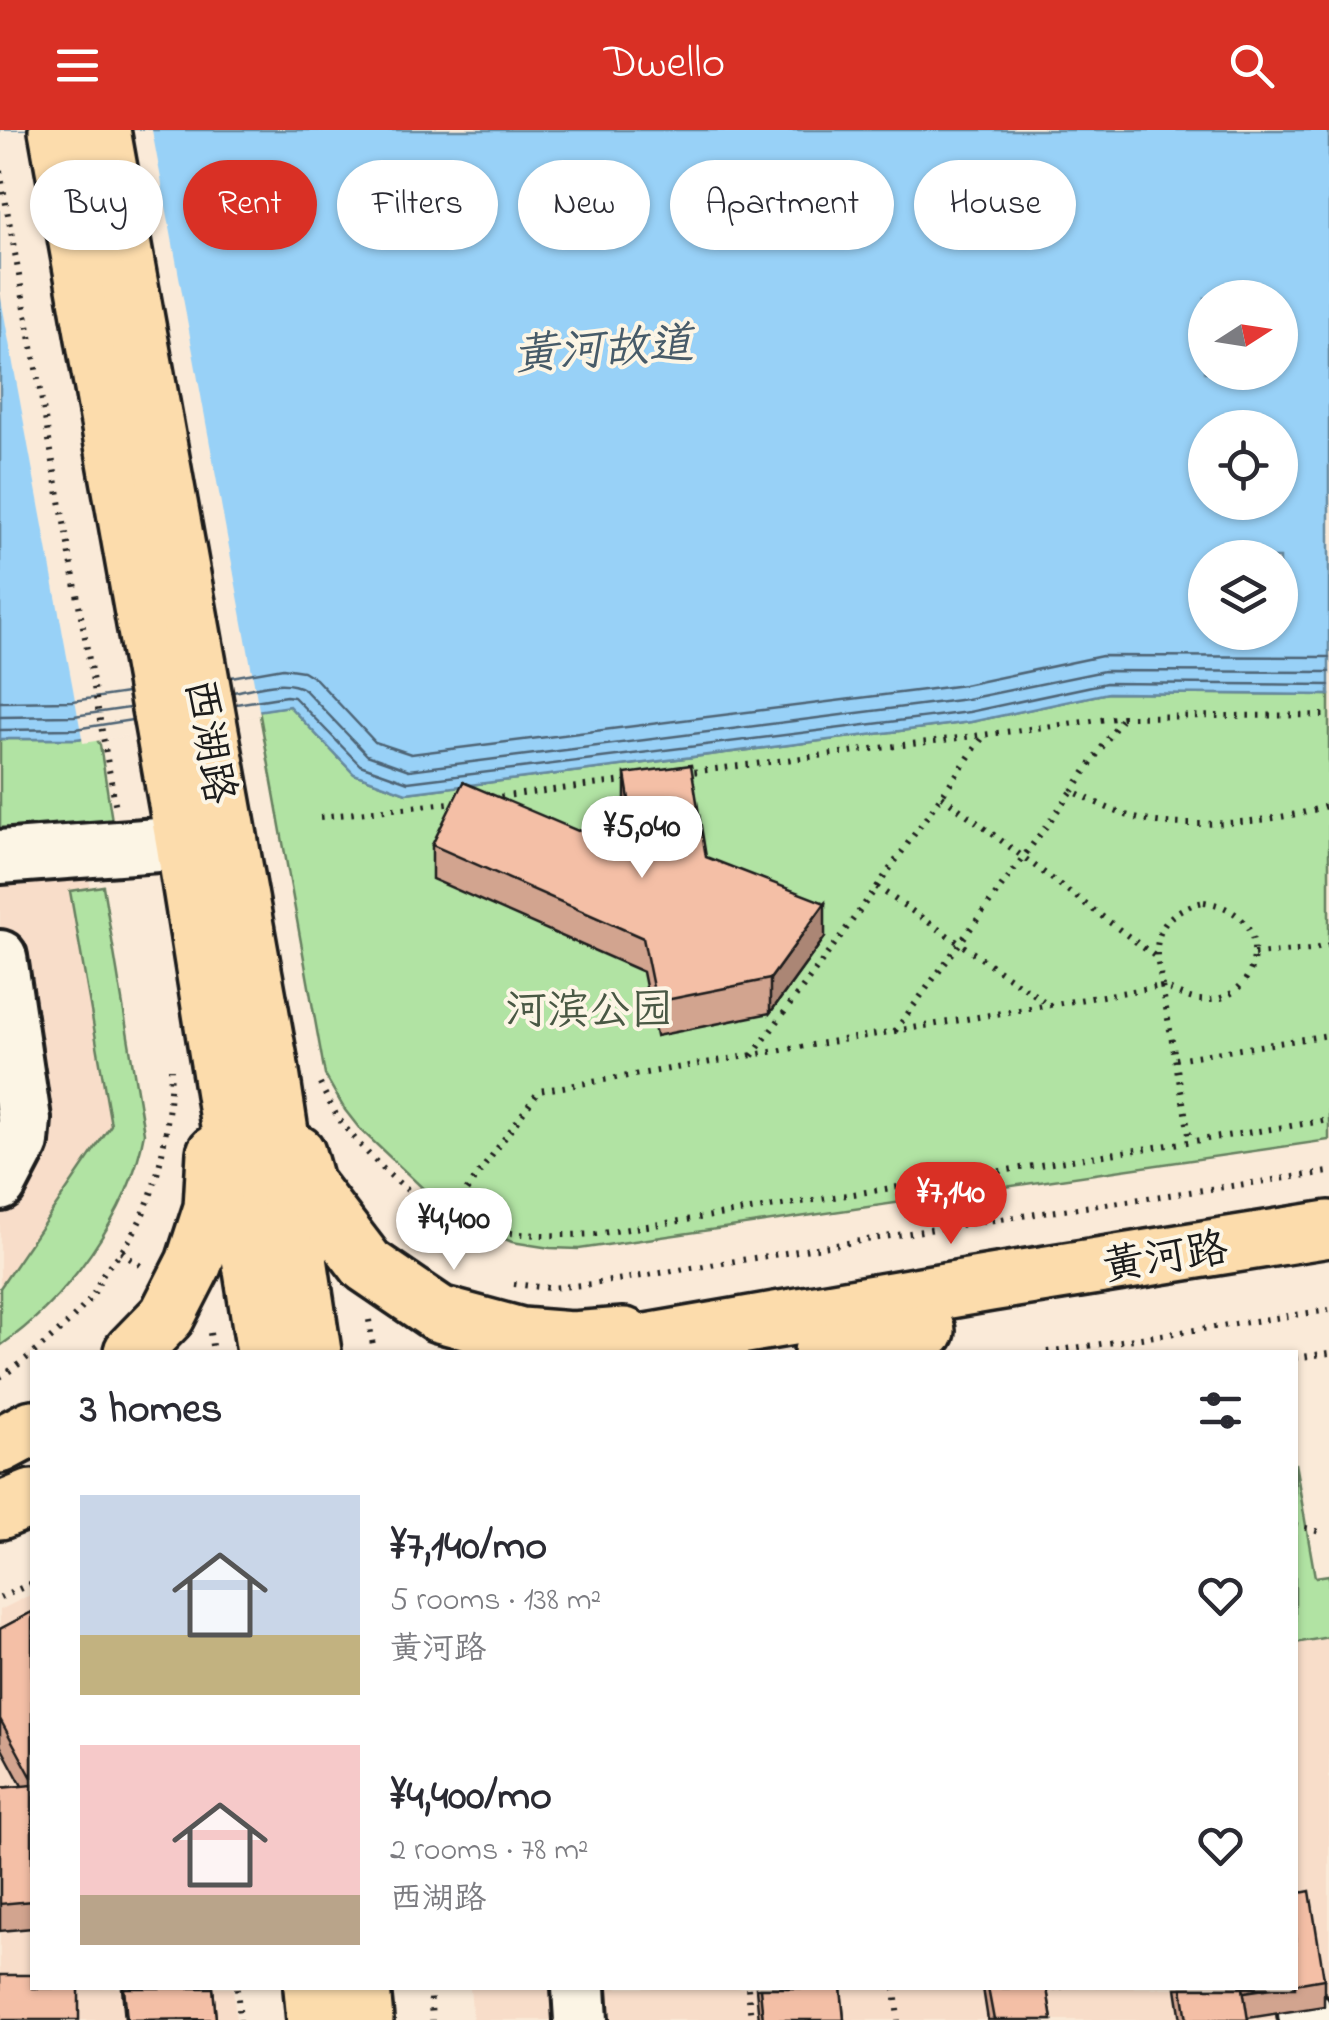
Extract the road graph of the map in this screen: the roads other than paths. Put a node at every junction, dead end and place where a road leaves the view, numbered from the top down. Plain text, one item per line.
1 (57, 130) edge
2 (102, 130) edge
3 (169, 845) junction
4 (0, 857) edge
5 (0, 956) edge
6 (244, 1062) junction
7 (0, 1184) edge
8 (1329, 1229) edge
9 (1329, 1267) edge
10 (732, 1328) junction
11 (134, 1350) edge
12 (265, 1350) edge
13 (313, 1350) edge
14 (600, 1350) edge
15 (832, 1350) edge
16 (30, 1429) edge
17 (0, 1445) edge
18 (30, 1451) edge
19 (0, 1461) edge
20 (30, 1499) edge
21 (0, 1511) edge
22 (30, 1532) edge
23 (0, 1533) edge
24 (312, 1990) edge
25 (362, 1990) edge
26 (579, 1990) edge
27 (315, 2020) edge
28 (365, 2020) edge
29 (581, 2020) edge

1 - 3 main road, 西湖路
2 - 3 main road, 西湖路
3 - 4 street
3 - 6 main road, 西湖路
5 - 7 street
6 - 10 main road
6 - 11 main road
6 - 12 main road
6 - 13 main road, 西湖路
8 - 10 main road, 黄河路
9 - 15 main road, 黄河路
10 - 14 main road, 黄河路
16 - 17 main road
18 - 19 main road
20 - 21 main road
22 - 23 main road
24 - 27 main road
25 - 28 main road
26 - 29 street

